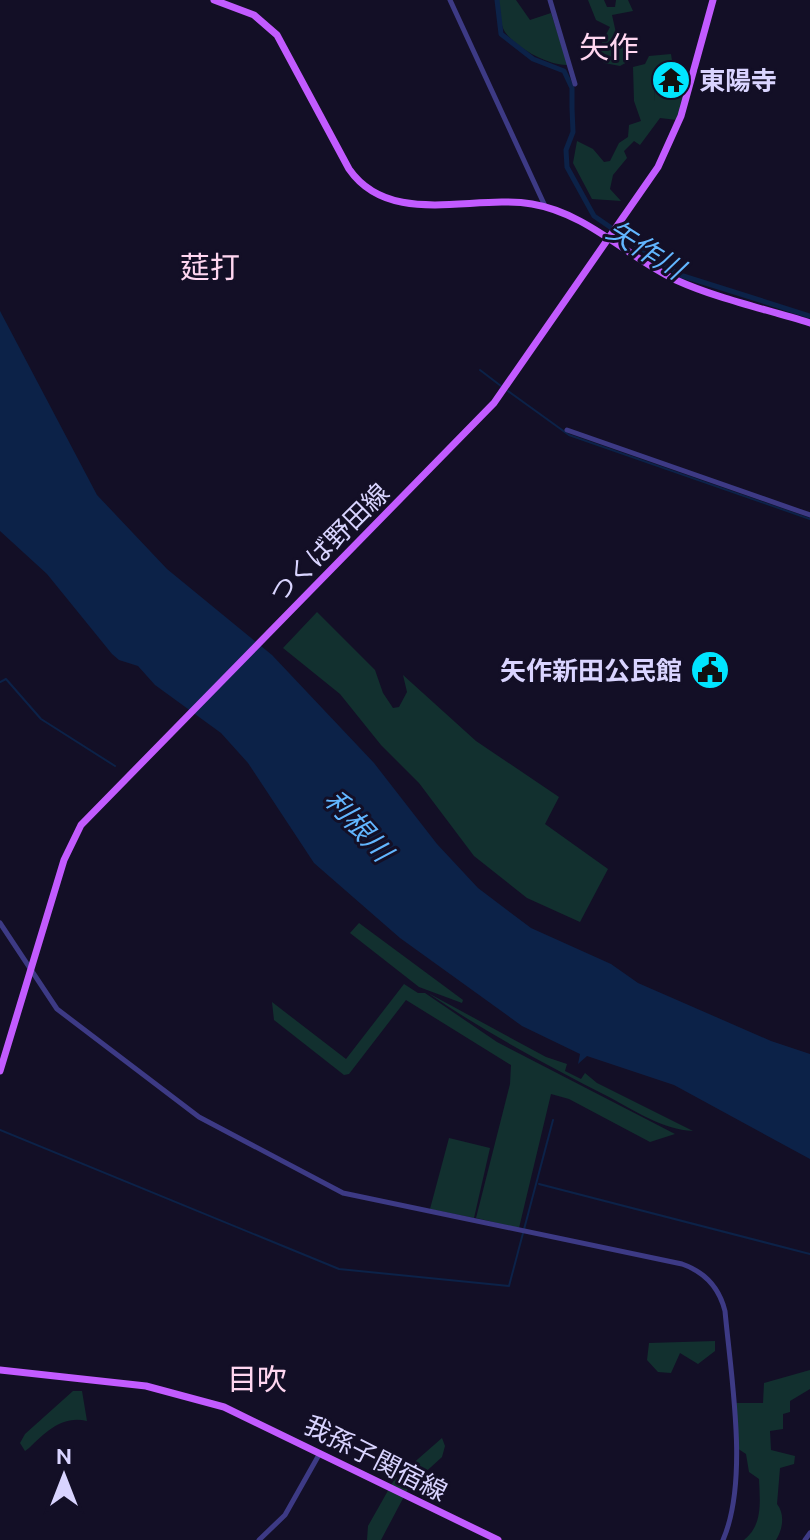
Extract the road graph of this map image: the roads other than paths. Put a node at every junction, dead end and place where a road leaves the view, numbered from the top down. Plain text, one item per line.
1 (214, 0) edge
2 (450, 0) edge
3 (550, 0) edge
4 (713, 0) edge
5 (575, 84) dead end
6 (545, 206) junction
7 (611, 237) junction
8 (810, 323) edge
9 (567, 430) dead end
10 (810, 515) edge
11 (0, 923) edge
12 (30, 974) junction
13 (0, 1071) edge
14 (0, 1370) edge
15 (320, 1453) junction
16 (810, 1533) edge
17 (259, 1540) edge
18 (498, 1540) edge
19 (723, 1540) edge
20 (805, 1540) edge

1 - 6 main road
2 - 6 street
3 - 5 street
4 - 7 main road, つくば野田線
6 - 7 main road
7 - 8 main road
7 - 12 main road, つくば野田線
9 - 10 street
11 - 12 street
12 - 13 main road, つくば野田線
12 - 19 street
14 - 15 main road, 我孫子関宿線
15 - 17 street
15 - 18 main road, 我孫子関宿線
16 - 20 street

